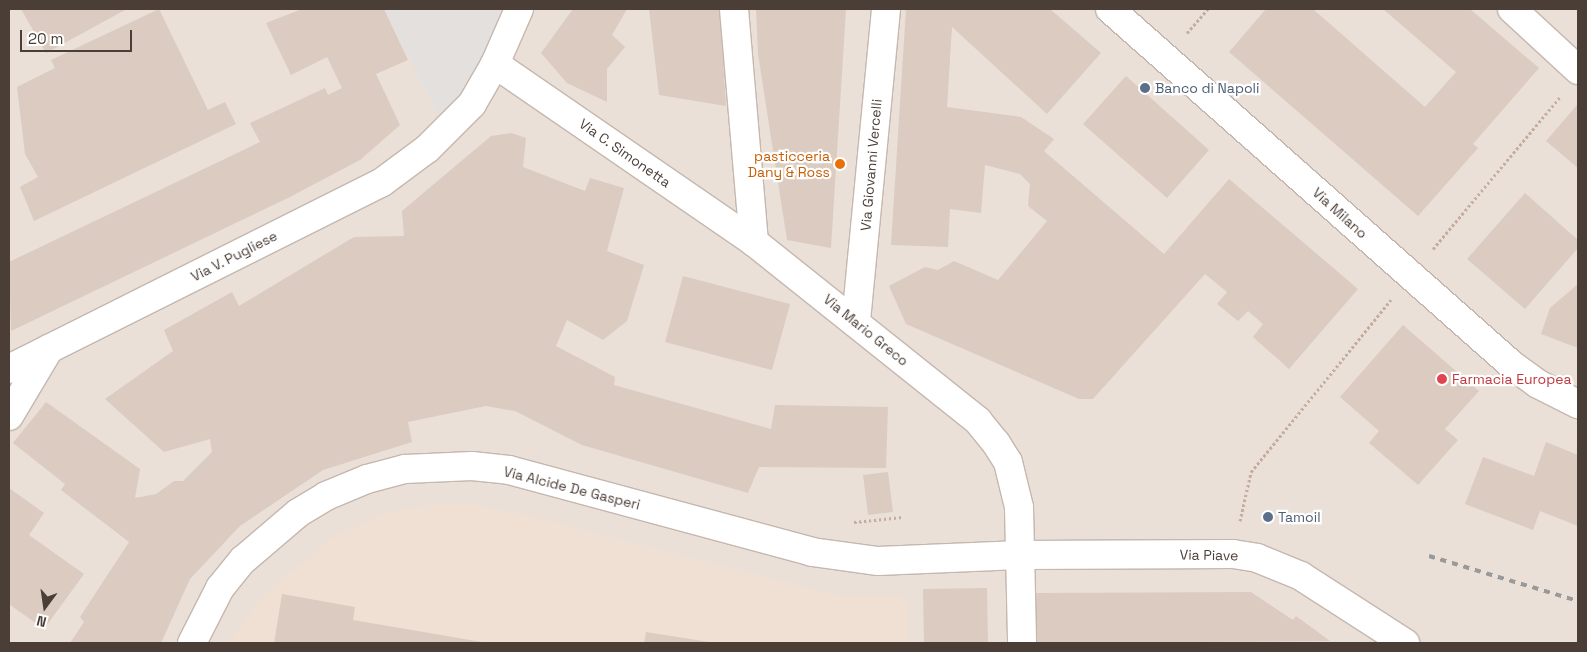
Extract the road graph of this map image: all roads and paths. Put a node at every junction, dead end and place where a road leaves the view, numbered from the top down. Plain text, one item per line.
1 (519, 9) edge
2 (734, 9) edge
3 (886, 9) edge
4 (1110, 9) edge
5 (1512, 9) edge
6 (495, 64) junction
7 (1572, 80) edge
8 (754, 242) junction
9 (1410, 276) junction
10 (856, 321) junction
11 (49, 349) junction
12 (9, 368) edge
13 (1578, 404) edge
14 (9, 416) edge
15 (903, 517) dead end
16 (845, 523) dead end
17 (1233, 554) junction
18 (1020, 555) junction
19 (192, 643) edge
20 (1022, 643) edge
21 (1405, 643) edge

1 - 6 street, Via V. Pugliese
2 - 8 street
3 - 10 street, Via Giovanni Vercelli
4 - 9 street, Via Milano
5 - 7 street
6 - 8 street, Via C. Simonetta
6 - 11 street, Via V. Pugliese
7 - 9 path
8 - 10 street, Via Mario Greco
9 - 13 street, Via Milano
9 - 17 path
10 - 18 street, Via Mario Greco
11 - 12 street, Via V. Pugliese
11 - 14 street
15 - 16 path
17 - 18 street, Via Piave
17 - 21 street, Via Piave
18 - 19 street, Via Alcide De Gasperi
18 - 20 street, Via Mario Greco

